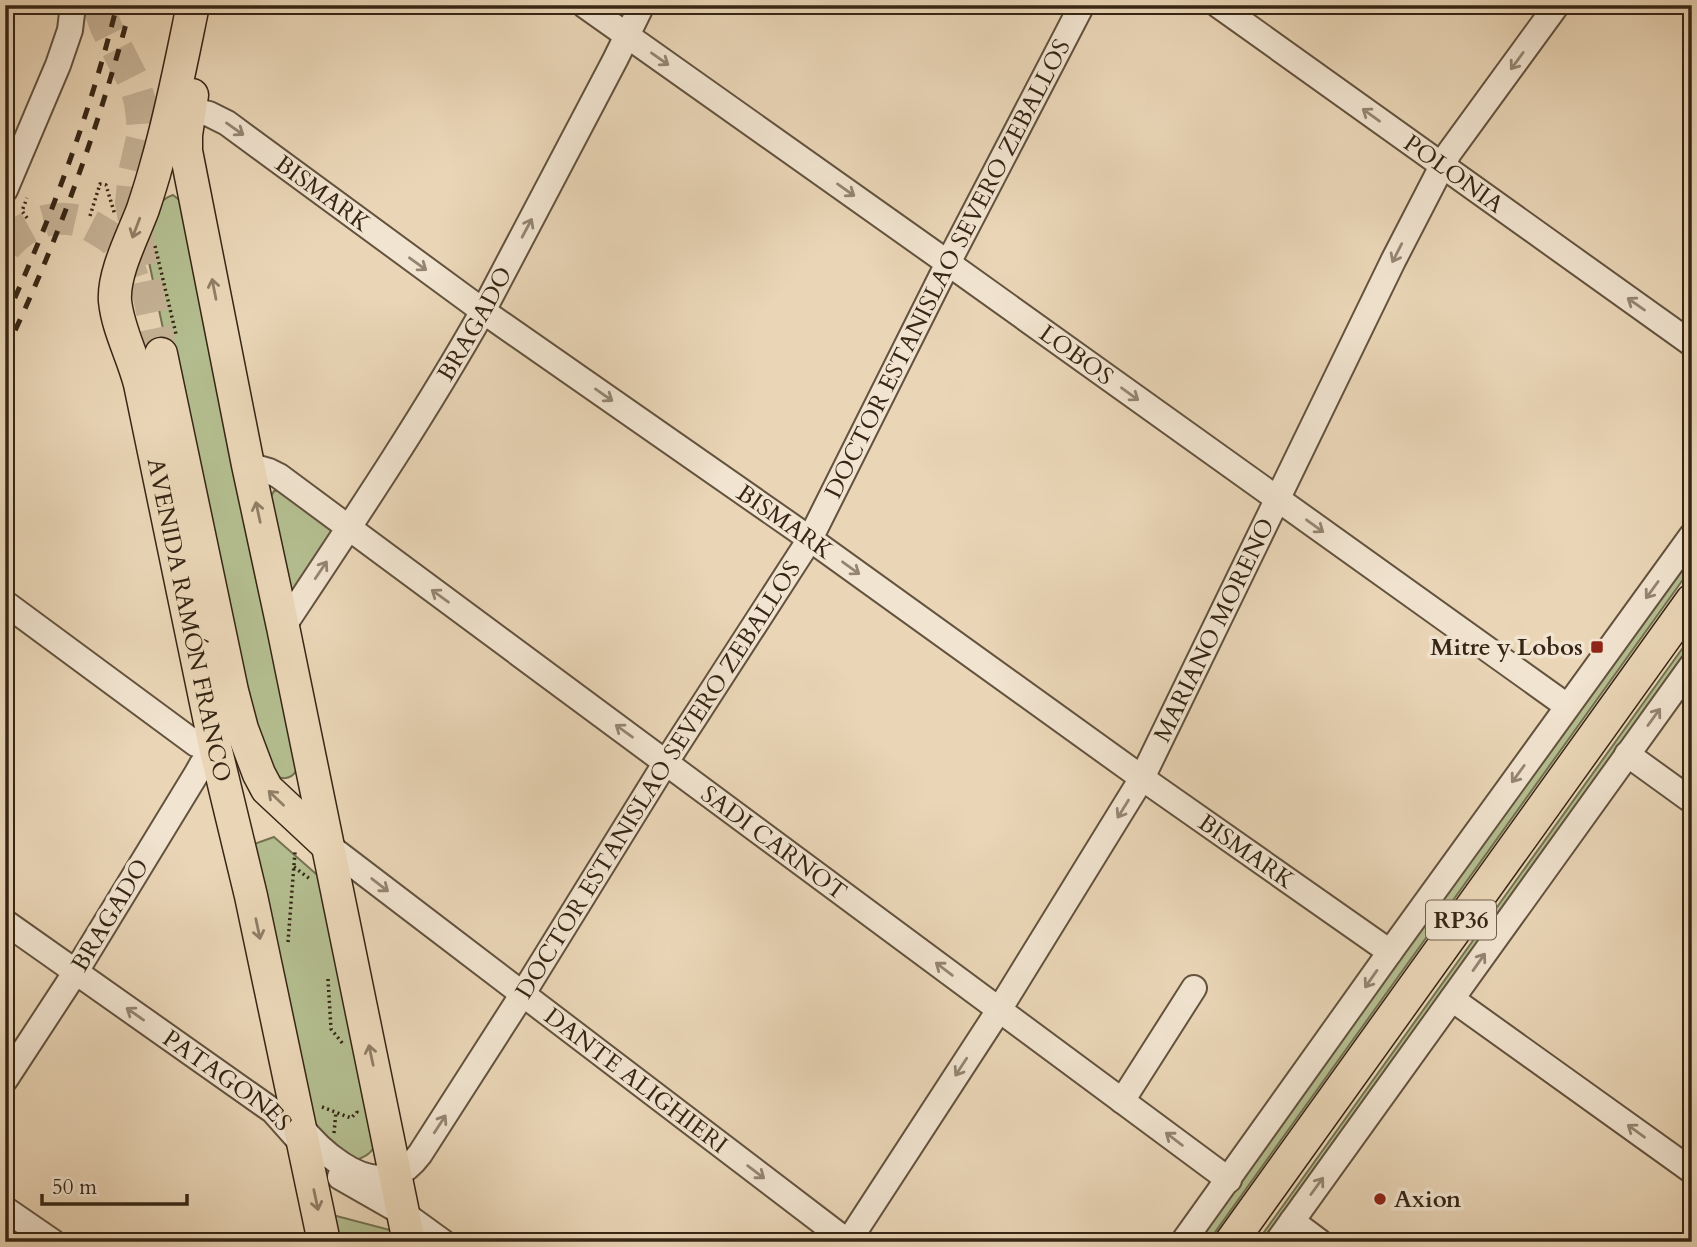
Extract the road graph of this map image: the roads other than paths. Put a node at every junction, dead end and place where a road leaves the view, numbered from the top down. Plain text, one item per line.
1 (73, 5) edge
2 (193, 5) edge
3 (213, 5) edge
4 (584, 5) edge
5 (642, 5) edge
6 (1082, 5) edge
7 (1217, 5) edge
8 (1557, 5) edge
9 (627, 35) junction
10 (181, 107) junction
11 (1442, 166) junction
12 (5, 190) edge
13 (948, 263) junction
14 (483, 311) junction
15 (1692, 344) edge
16 (248, 466) junction
17 (1278, 499) junction
18 (348, 528) junction
19 (1692, 535) edge
20 (810, 538) junction
21 (1692, 600) edge
22 (5, 603) edge
23 (283, 627) junction
24 (1692, 666) edge
25 (1567, 706) junction
26 (216, 751) junction
27 (1627, 754) junction
28 (666, 762) junction
29 (1142, 778) junction
30 (1692, 801) edge
31 (326, 844) junction
32 (251, 896) junction
33 (5, 922) edge
34 (1390, 952) junction
35 (75, 972) junction
36 (1194, 988) dead end
37 (522, 995) junction
38 (1452, 999) junction
39 (999, 1010) junction
40 (5, 1080) edge
41 (1122, 1101) junction
42 (302, 1135) junction
43 (1692, 1171) edge
44 (396, 1175) junction
45 (1228, 1180) junction
46 (5, 1209) edge
47 (1292, 1221) junction
48 (406, 1227) edge
49 (53, 1242) edge
50 (324, 1242) edge
51 (443, 1242) edge
52 (848, 1242) edge
53 (1183, 1242) edge
54 (1231, 1242) edge
55 (1277, 1242) edge
56 (1320, 1242) edge

1 - 12 street
2 - 10 main road, AVENIDA RAMÓN FRANCO
3 - 10 main road, AVENIDA RAMÓN FRANCO
4 - 9 street, LOBOS
5 - 9 street, BRAGADO
6 - 13 street, DOCTOR ESTANISLAO SEVERO ZEBALLOS
11 -> 7 street, POLONIA
8 -> 11 street, MARIANO MORENO
9 -> 13 street, LOBOS
14 -> 9 street, BRAGADO
10 -> 14 street, BISMARK
16 -> 10 main road, AVENIDA RAMÓN FRANCO
10 -> 26 main road, AVENIDA RAMÓN FRANCO
15 -> 11 street, POLONIA
11 -> 17 street, MARIANO MORENO
13 -> 17 street, LOBOS
13 - 20 street, DOCTOR ESTANISLAO SEVERO ZEBALLOS
14 - 18 street, BRAGADO
14 -> 20 street, BISMARK
16 - 18 street, SADI CARNOT
23 -> 16 main road, AVENIDA RAMÓN FRANCO
17 -> 25 street, LOBOS
17 - 29 street, MARIANO MORENO
23 -> 18 street, BRAGADO
28 -> 18 street, SADI CARNOT
19 -> 25 street
20 - 28 street, DOCTOR ESTANISLAO SEVERO ZEBALLOS
20 -> 29 street, BISMARK
21 - 54 main road, RP36
22 - 26 street
23 - 31 main road, AVENIDA RAMÓN FRANCO
27 -> 24 street
25 -> 34 street
26 - 32 main road, AVENIDA RAMÓN FRANCO
26 - 35 street, BRAGADO
27 - 30 street
38 -> 27 street
28 - 37 street, DOCTOR ESTANISLAO SEVERO ZEBALLOS
39 -> 28 street, SADI CARNOT
29 - 34 street, BISMARK
29 -> 39 street, MARIANO MORENO
31 -> 32 main road
31 -> 37 street, DANTE ALIGHIERI
44 -> 31 main road, AVENIDA RAMÓN FRANCO
32 -> 42 main road, AVENIDA RAMÓN FRANCO
33 - 35 street, PATAGONES
34 -> 45 street
35 - 40 street, BRAGADO
42 -> 35 street, PATAGONES
36 - 41 street
44 -> 37 street, DOCTOR ESTANISLAO SEVERO ZEBALLOS
37 -> 52 street, DANTE ALIGHIERI
43 -> 38 street
47 -> 38 street
39 - 41 street, SADI CARNOT
39 -> 52 street, MARIANO MORENO
45 -> 41 street, SADI CARNOT
42 - 44 street
42 - 48 street, PATAGONES
42 -> 50 main road, AVENIDA RAMÓN FRANCO
44 - 48 main road, AVENIDA RAMÓN FRANCO
45 - 53 street
46 - 49 street
47 - 55 street
47 - 56 street
48 - 51 street, PATAGONES

